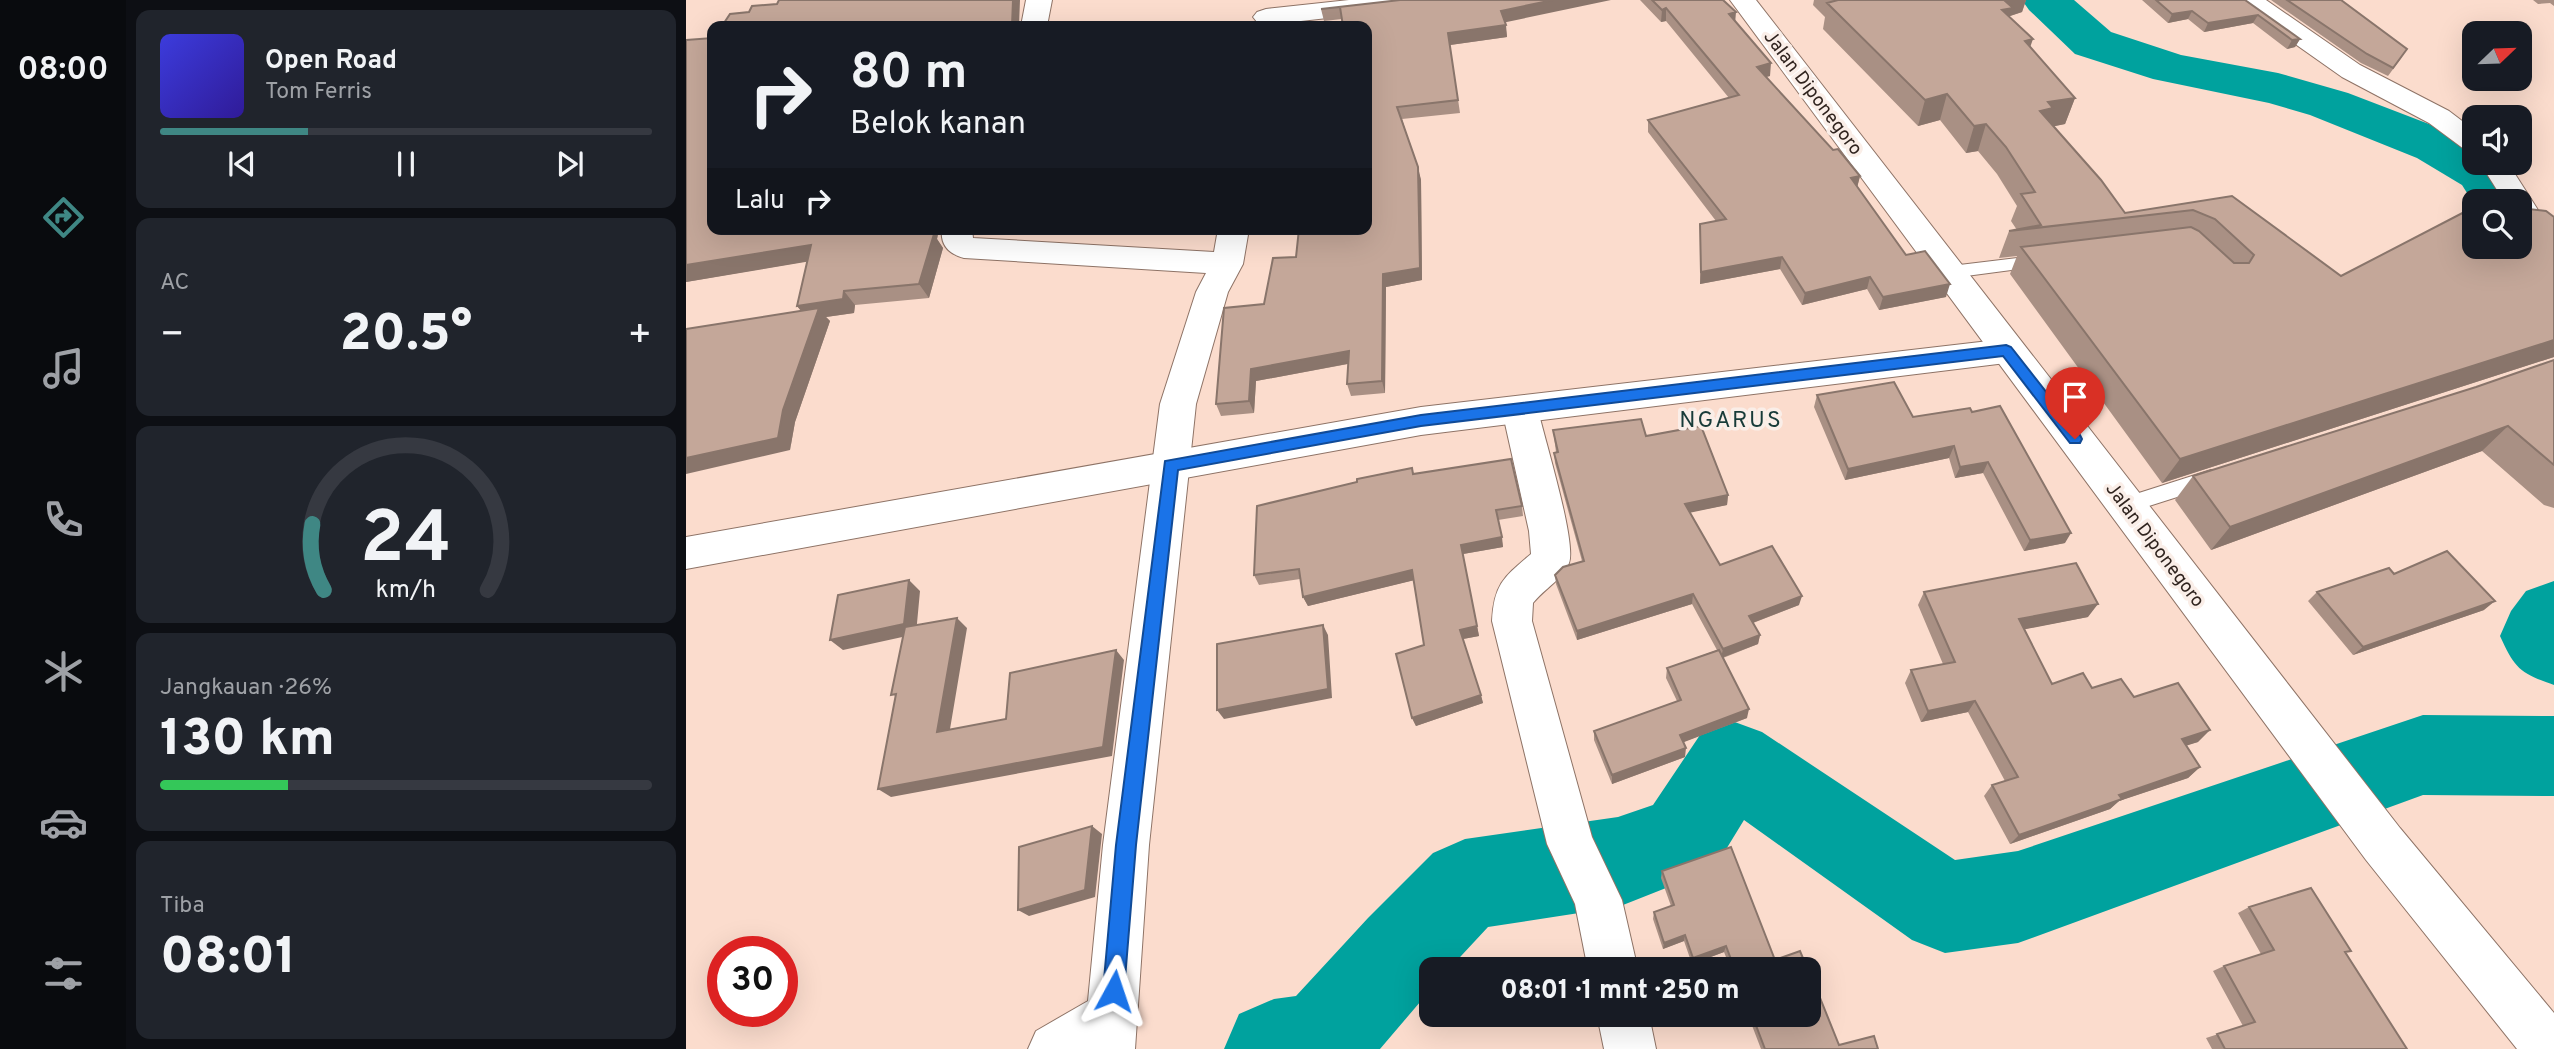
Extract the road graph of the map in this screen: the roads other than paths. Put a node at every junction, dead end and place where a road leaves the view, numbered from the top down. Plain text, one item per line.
1 (1040, 0) edge
2 (1416, 0) edge
3 (1743, 0) edge
4 (2249, 0) edge
5 (1266, 15) edge
6 (1035, 21) edge
7 (2462, 134) edge
8 (2532, 225) edge
9 (956, 235) edge
10 (2554, 244) edge
11 (1230, 247) edge
12 (2058, 259) edge
13 (1951, 272) junction
14 (2006, 351) junction
15 (1520, 410) junction
16 (1170, 465) junction
17 (2232, 472) edge
18 (2127, 505) junction
19 (686, 553) edge
20 (1610, 957) edge
21 (1625, 1027) edge
22 (1110, 1032) edge
23 (1054, 1049) edge
24 (1630, 1049) edge
25 (2550, 1049) edge

1 - 6 street
2 - 5 street
3 - 13 street, Jalan Diponegoro
4 - 7 street
8 - 10 street
9 - 11 street
11 - 16 street
12 - 13 lane
13 - 14 street, Jalan Diponegoro
14 - 15 street
14 - 18 street, Jalan Diponegoro
15 - 16 street
15 - 20 street
16 - 19 street
16 - 22 street
17 - 18 lane
18 - 25 street, Jalan Diponegoro
21 - 24 street
22 - 23 street

